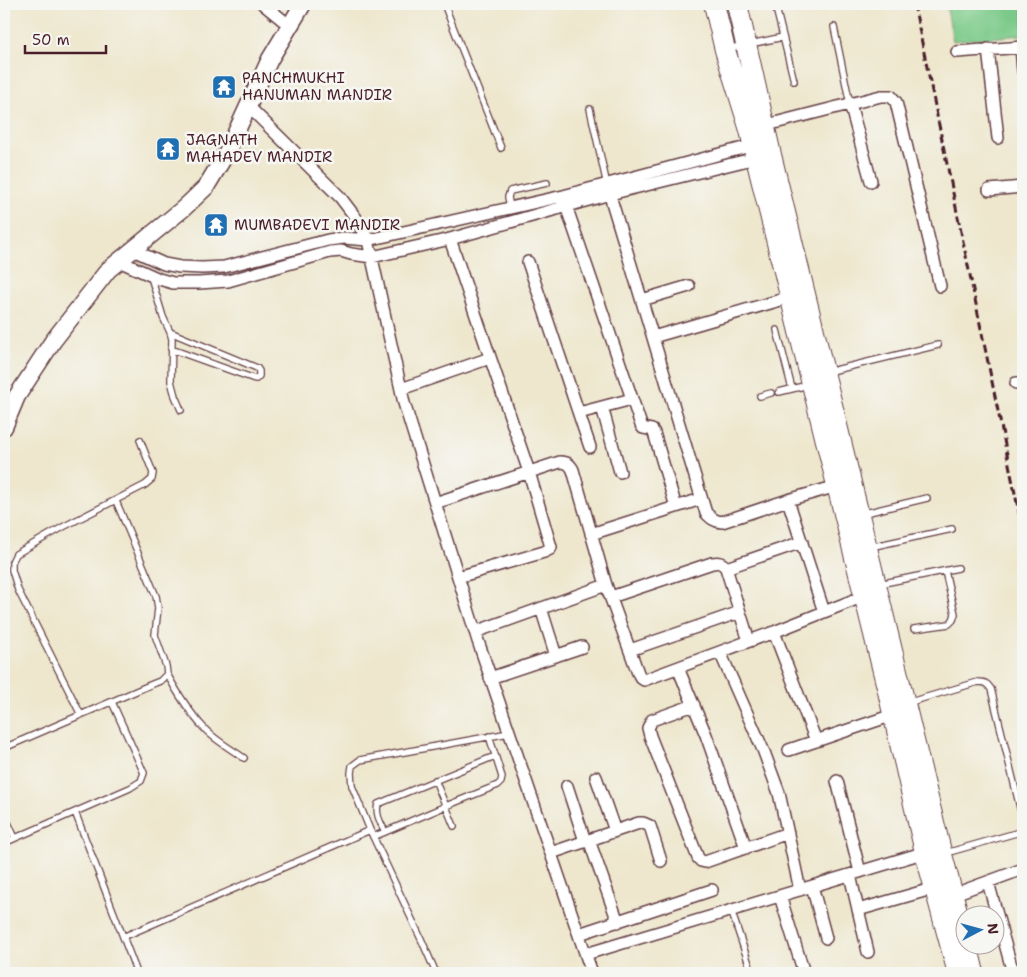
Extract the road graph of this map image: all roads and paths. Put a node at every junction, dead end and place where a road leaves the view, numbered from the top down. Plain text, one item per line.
1 (264, 4) edge
2 (303, 4) edge
3 (444, 4) edge
4 (714, 4) edge
5 (724, 4) edge
6 (737, 4) edge
7 (775, 4) edge
8 (290, 26) junction
9 (834, 27) dead end
10 (783, 37) junction
11 (746, 45) junction
12 (1022, 47) edge
13 (988, 49) junction
14 (725, 50) junction
15 (957, 52) dead end
16 (1023, 71) edge
17 (794, 81) dead end
18 (850, 104) junction
19 (248, 106) junction
20 (590, 109) dead end
21 (998, 138) dead end
22 (761, 143) junction
23 (501, 148) dead end
24 (871, 181) dead end
25 (547, 183) dead end
26 (1023, 187) edge
27 (608, 190) junction
28 (988, 190) dead end
29 (565, 201) junction
30 (510, 208) junction
31 (450, 239) junction
32 (368, 240) junction
33 (133, 250) junction
34 (372, 257) junction
35 (119, 261) junction
36 (528, 262) dead end
37 (1023, 263) edge
38 (1023, 270) edge
39 (150, 275) junction
40 (689, 286) dead end
41 (940, 286) dead end
42 (791, 297) junction
43 (642, 300) junction
44 (778, 330) dead end
45 (170, 332) junction
46 (653, 337) junction
47 (938, 345) dead end
48 (171, 349) junction
49 (490, 358) junction
50 (816, 377) junction
51 (401, 389) junction
52 (792, 389) junction
53 (779, 392) dead end
54 (772, 393) dead end
55 (760, 396) dead end
56 (632, 399) junction
57 (602, 407) junction
58 (181, 410) dead end
59 (578, 413) junction
60 (4, 426) edge
61 (140, 440) dead end
62 (590, 447) dead end
63 (529, 472) junction
64 (620, 472) dead end
65 (837, 486) junction
66 (927, 498) dead end
67 (701, 499) junction
68 (788, 500) junction
69 (116, 501) junction
70 (435, 503) junction
71 (676, 507) junction
72 (859, 514) junction
73 (952, 529) dead end
74 (591, 534) junction
75 (802, 542) junction
76 (868, 548) junction
77 (726, 568) junction
78 (958, 568) dead end
79 (945, 571) junction
80 (458, 577) junction
81 (606, 585) junction
82 (873, 590) junction
83 (611, 598) junction
84 (541, 608) junction
85 (740, 612) junction
86 (824, 612) junction
87 (914, 629) dead end
88 (475, 632) junction
89 (774, 632) junction
90 (749, 641) junction
91 (582, 647) dead end
92 (630, 650) junction
93 (720, 652) junction
94 (556, 656) junction
95 (678, 668) junction
96 (167, 674) junction
97 (490, 678) junction
98 (112, 702) junction
99 (694, 705) junction
100 (899, 709) junction
101 (81, 715) junction
102 (509, 733) junction
103 (489, 736) junction
104 (816, 741) junction
105 (4, 748) edge
106 (789, 750) dead end
107 (495, 756) junction
108 (244, 758) dead end
109 (596, 777) dead end
110 (435, 780) junction
111 (837, 781) dead end
112 (567, 786) dead end
113 (446, 806) junction
114 (75, 812) junction
115 (4, 814) edge
116 (1023, 820) edge
117 (454, 826) dead end
118 (370, 830) junction
119 (615, 831) junction
120 (1023, 831) edge
121 (385, 832) junction
122 (788, 833) junction
123 (373, 837) junction
124 (15, 838) junction
125 (587, 841) junction
126 (4, 843) edge
127 (746, 848) junction
128 (936, 851) junction
129 (551, 853) junction
130 (661, 861) dead end
131 (1023, 869) edge
132 (855, 873) junction
133 (988, 882) junction
134 (812, 886) junction
135 (712, 890) dead end
136 (800, 890) junction
137 (942, 894) junction
138 (780, 896) junction
139 (731, 910) junction
140 (858, 910) junction
141 (954, 917) edge
142 (618, 922) junction
143 (579, 934) junction
144 (123, 937) junction
145 (826, 938) dead end
146 (868, 952) dead end
147 (586, 954) junction
148 (969, 954) edge
149 (137, 973) edge
150 (436, 973) edge
151 (592, 973) edge
152 (752, 973) edge
153 (804, 973) edge
154 (958, 973) edge
155 (974, 973) edge
156 (1013, 973) edge

1 - 8 street
2 - 8 street
3 - 23 lane
4 - 14 highway
5 - 11 highway
6 - 11 highway
7 - 10 lane
8 - 19 street
9 - 18 lane
10 - 11 lane
10 - 17 lane
11 - 14 lane
11 - 22 highway
12 - 13 street
12 - 16 street
13 - 15 street
13 - 21 street
14 - 22 highway
18 - 22 street
18 - 24 street
18 - 41 street
19 - 32 street
19 - 33 street
20 - 27 lane
22 - 27 street
22 - 42 highway
22 - 50 highway
25 - 30 lane
26 - 28 street
27 - 29 street
27 - 43 street
29 - 30 street
29 - 31 street
29 - 56 street
30 - 32 street
31 - 34 street
31 - 49 street
32 - 33 street
32 - 34 street
33 - 35 street
34 - 39 street
34 - 51 street
35 - 39 street
35 - 60 street
36 - 59 street
37 - 38 street
39 - 45 lane
40 - 43 street
42 - 46 street
42 - 50 highway
43 - 46 street
44 - 52 lane
45 - 48 lane
45 - 48 lane
46 - 67 street
47 - 50 lane
48 - 58 lane
49 - 51 street
49 - 63 street
50 - 52 lane
50 - 65 highway
50 - 72 highway
51 - 70 street
52 - 53 lane
54 - 55 lane
56 - 57 street
56 - 71 street
57 - 59 street
57 - 64 street
59 - 62 street
61 - 69 lane
63 - 70 street
63 - 74 street
63 - 80 street
65 - 68 street
65 - 82 highway
66 - 72 lane
67 - 68 street
67 - 71 street
68 - 75 street
69 - 96 lane
69 - 101 lane
70 - 80 street
71 - 74 street
72 - 76 highway
73 - 76 lane
74 - 81 street
75 - 77 street
75 - 86 street
76 - 82 highway
77 - 83 street
77 - 85 street
78 - 79 lane
79 - 82 lane
79 - 87 lane
80 - 88 street
81 - 83 street
81 - 84 street
82 - 86 street
82 - 100 highway
83 - 92 street
84 - 88 street
84 - 94 street
85 - 90 street
85 - 92 street
86 - 89 street
88 - 97 street
89 - 90 street
89 - 104 street
90 - 93 street
91 - 94 street
92 - 95 street
93 - 95 street
93 - 122 street
94 - 97 street
95 - 99 street
96 - 98 lane
96 - 108 lane
97 - 102 street
98 - 101 lane
98 - 114 lane
99 - 127 street
99 - 127 street
100 - 104 street
100 - 116 lane
100 - 128 highway
101 - 105 lane
102 - 103 lane
102 - 129 street
103 - 107 lane
103 - 118 lane
104 - 106 street
107 - 110 lane
107 - 113 lane
109 - 119 street
110 - 113 lane
110 - 121 lane
111 - 132 street
112 - 125 street
113 - 117 lane
113 - 121 lane
114 - 124 lane
114 - 144 lane
115 - 124 lane
118 - 123 lane
118 - 144 lane
119 - 125 street
119 - 130 street
120 - 128 lane
121 - 123 lane
122 - 127 street
122 - 136 street
123 - 150 lane
124 - 126 lane
125 - 129 street
125 - 142 street
128 - 132 street
128 - 137 highway
129 - 143 street
131 - 133 street
132 - 134 street
132 - 140 street
133 - 137 street
133 - 156 street
134 - 136 street
134 - 145 street
135 - 142 street
136 - 138 street
137 - 140 street
137 - 141 highway
137 - 154 highway
138 - 139 street
138 - 153 street
139 - 147 street
139 - 152 lane
140 - 146 street
142 - 143 street
143 - 147 street
144 - 149 lane
147 - 151 street
148 - 155 highway

